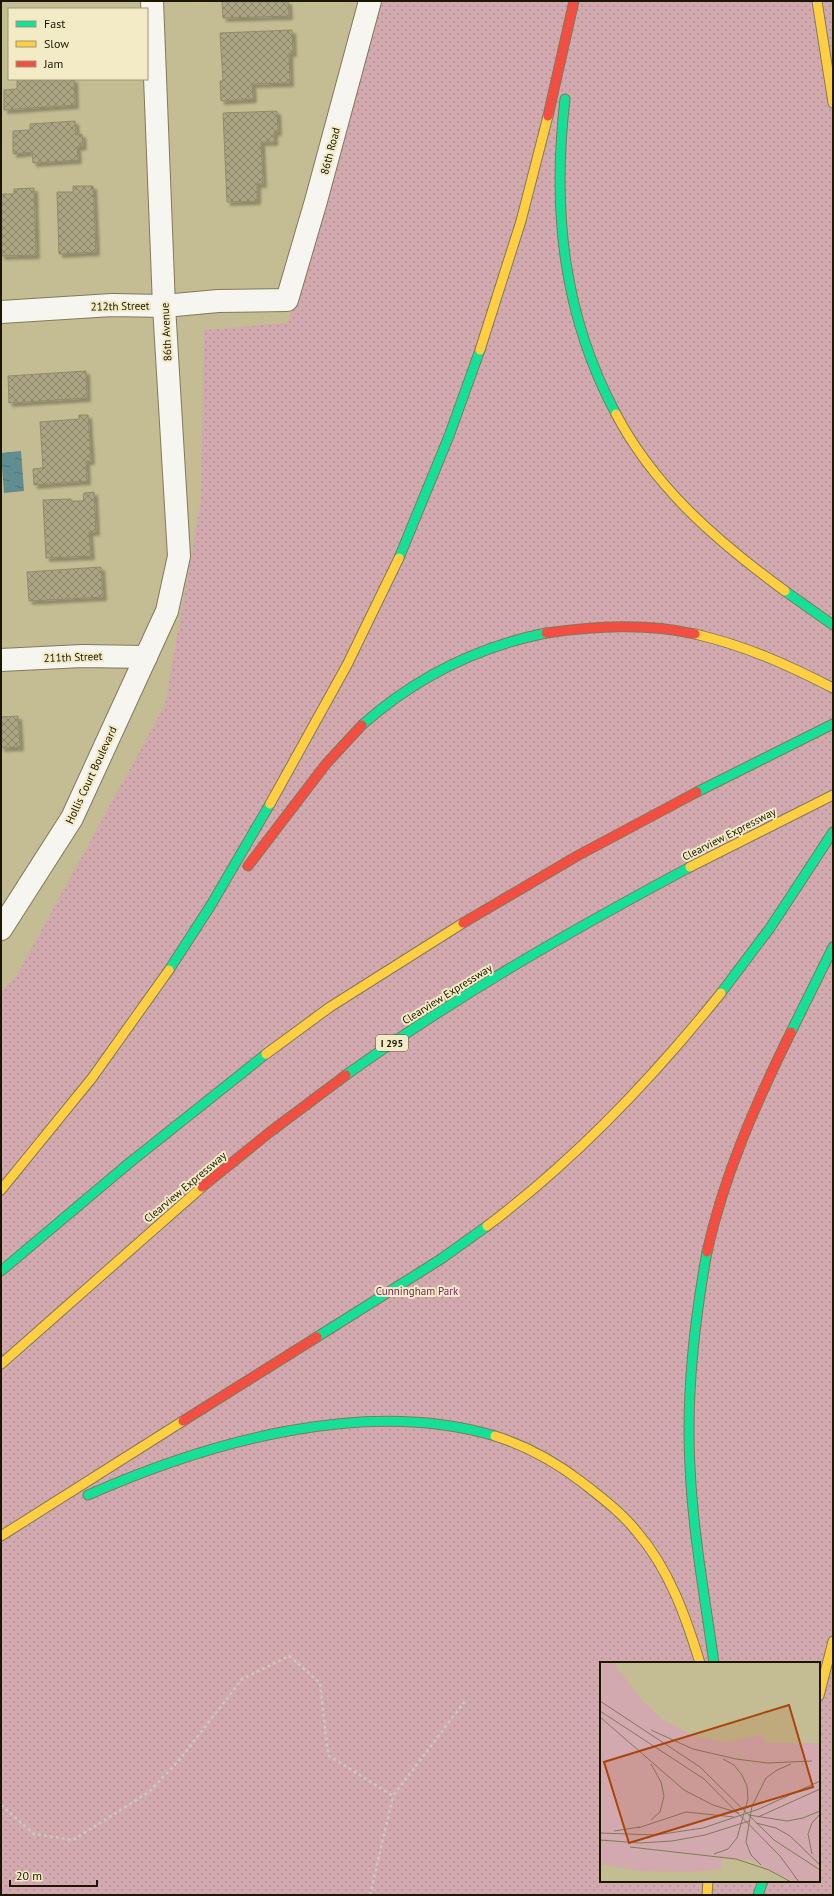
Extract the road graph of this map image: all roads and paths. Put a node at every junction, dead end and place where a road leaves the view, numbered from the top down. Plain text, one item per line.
1 (152, 1) edge
2 (370, 1) edge
3 (574, 1) edge
4 (578, 1) edge
5 (817, 1) edge
6 (569, 67) dead end
7 (566, 88) dead end
8 (833, 104) edge
9 (287, 300) joint
10 (164, 306) junction
11 (1, 312) edge
12 (833, 625) edge
13 (146, 657) junction
14 (1, 660) edge
15 (833, 688) edge
16 (833, 724) edge
17 (833, 795) edge
18 (833, 832) edge
19 (243, 872) dead end
20 (234, 884) dead end
21 (1, 929) edge
22 (833, 947) edge
23 (176, 959) junction
24 (1, 1190) edge
25 (1, 1271) edge
26 (1, 1364) edge
27 (1, 1537) edge
28 (833, 1641) edge
29 (700, 1662) edge
30 (714, 1662) edge
31 (820, 1692) edge
32 (465, 1701) dead end
33 (393, 1796) junction
34 (1, 1805) edge
35 (708, 1882) edge
36 (763, 1882) edge
37 (370, 1895) edge
38 (706, 1895) edge
39 (758, 1895) edge

1 - 10 street, 86th Avenue
2 - 9 street, 86th Road
3 - 23 highway
4 - 6 highway
5 - 8 highway
7 - 12 highway
9 - 10 street, 212th Street
10 - 11 street, 212th Street
10 - 13 street, 86th Avenue
13 - 14 street, 211th Street
13 - 21 street, Hollis Court Boulevard
15 - 19 highway
16 - 25 highway
17 - 26 highway, Clearview Expressway / I 295
18 - 27 highway
20 - 23 highway
22 - 30 highway
23 - 24 highway
27 - 29 highway
28 - 31 highway
32 - 33 path
33 - 34 path
33 - 37 path
35 - 38 highway
36 - 39 highway

